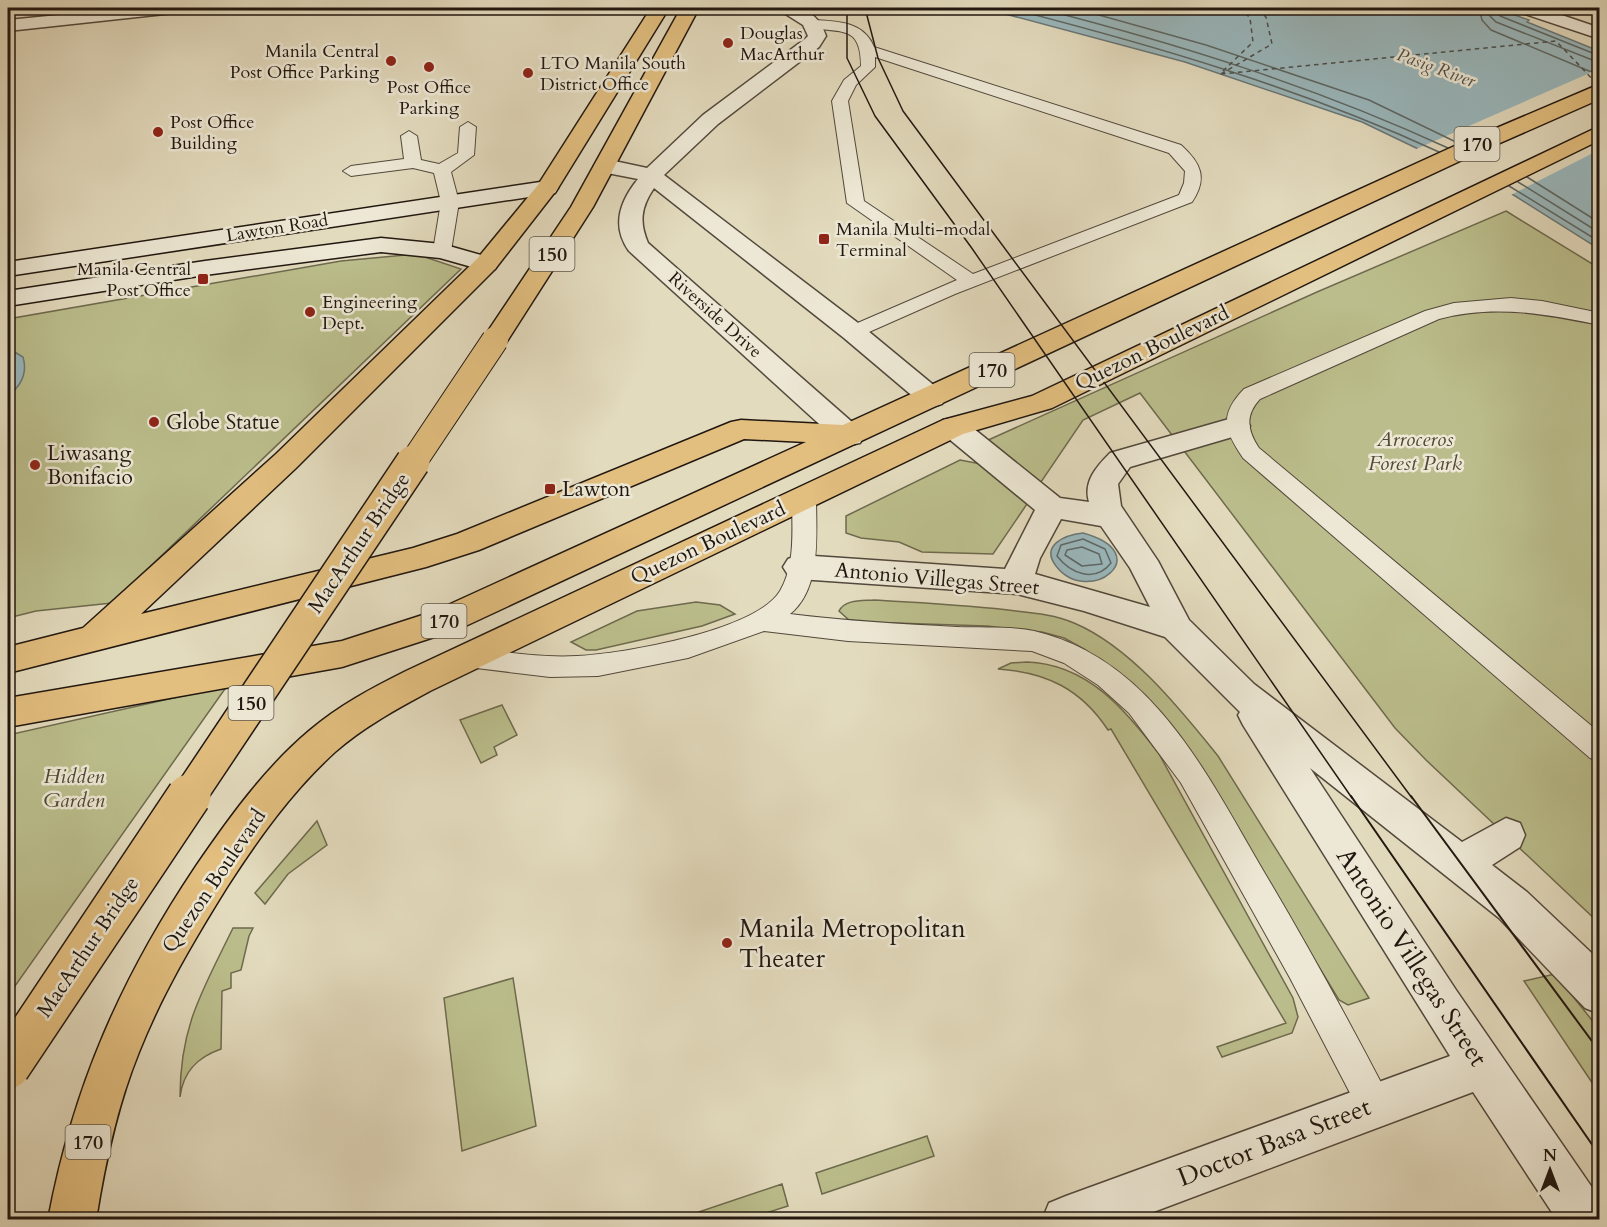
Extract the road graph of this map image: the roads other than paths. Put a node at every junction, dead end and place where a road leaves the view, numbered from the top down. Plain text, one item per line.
1 (174, 8) edge
2 (785, 8) edge
3 (1525, 8) edge
4 (656, 15) edge
5 (686, 16) edge
6 (814, 24) junction
7 (8, 26) edge
8 (1599, 34) edge
9 (868, 50) junction
10 (1599, 91) edge
11 (468, 127) dead end
12 (1599, 132) edge
13 (409, 136) dead end
14 (413, 163) junction
15 (605, 166) junction
16 (442, 170) junction
17 (351, 171) dead end
18 (651, 176) junction
19 (547, 188) junction
20 (450, 202) junction
21 (442, 251) junction
22 (486, 264) junction
23 (8, 269) edge
24 (971, 281) junction
25 (8, 299) edge
26 (1599, 319) edge
27 (853, 332) junction
28 (932, 398) junction
29 (1236, 426) junction
30 (953, 427) junction
31 (850, 436) junction
32 (804, 497) junction
33 (1052, 507) junction
34 (1108, 516) junction
35 (799, 567) junction
36 (1017, 582) junction
37 (762, 621) junction
38 (1177, 628) junction
39 (92, 640) junction
40 (468, 657) junction
41 (8, 660) edge
42 (1242, 694) junction
43 (8, 713) edge
44 (1599, 750) edge
45 (1506, 835) dead end
46 (1460, 864) junction
47 (1599, 993) edge
48 (8, 1066) edge
49 (1483, 1066) junction
50 (1374, 1104) junction
51 (72, 1220) edge
52 (1066, 1220) edge
53 (1585, 1220) edge

1 - 7 street
2 - 6 street
3 - 8 street
4 - 19 main road, 150
5 - 15 main road, MacArthur Bridge / 150
6 - 9 lane
6 - 18 street, Riverside Drive
9 - 24 lane
9 - 24 lane
10 - 28 main road, Quezon Boulevard / 170
11 - 16 lane
12 - 30 main road, Quezon Boulevard / 170
13 - 14 lane
14 - 16 lane
14 - 17 lane
15 - 18 street
15 - 48 main road, MacArthur Bridge / 150, bridge
16 - 20 lane
18 - 27 street
18 - 31 street, Riverside Drive
19 - 20 street, Lawton Road
19 - 22 main road, 150
20 - 21 lane
20 - 23 street, Lawton Road
21 - 22 street, Lawton Road
21 - 25 street, Lawton Road
22 - 39 main road, 150
24 - 27 lane
26 - 29 lane
27 - 28 street
28 - 31 main road, Quezon Boulevard / 170
29 - 34 street, Antonio Villegas Street
29 - 44 lane
30 - 32 main road, Quezon Boulevard / 170
30 - 33 street
31 - 39 main road, Quezon Boulevard / 170
31 - 43 main road, Quezon Boulevard / 170
32 - 35 lane
32 - 40 main road, Quezon Boulevard / 170
33 - 34 street
33 - 36 street
34 - 38 street, Antonio Villegas Street
35 - 36 street, Antonio Villegas Street
35 - 37 lane
36 - 38 street, Antonio Villegas Street
37 - 40 lane
37 - 50 lane
38 - 42 street, Antonio Villegas Street
39 - 41 main road, Quezon Boulevard / 150
40 - 51 main road, Quezon Boulevard / 170
42 - 46 street, Antonio Villegas Street
42 - 49 street, Antonio Villegas Street
45 - 46 street
46 - 47 street, Antonio Villegas Street
49 - 50 street, Doctor Basa Street
49 - 53 street, Antonio Villegas Street
50 - 52 street, Doctor Basa Street

